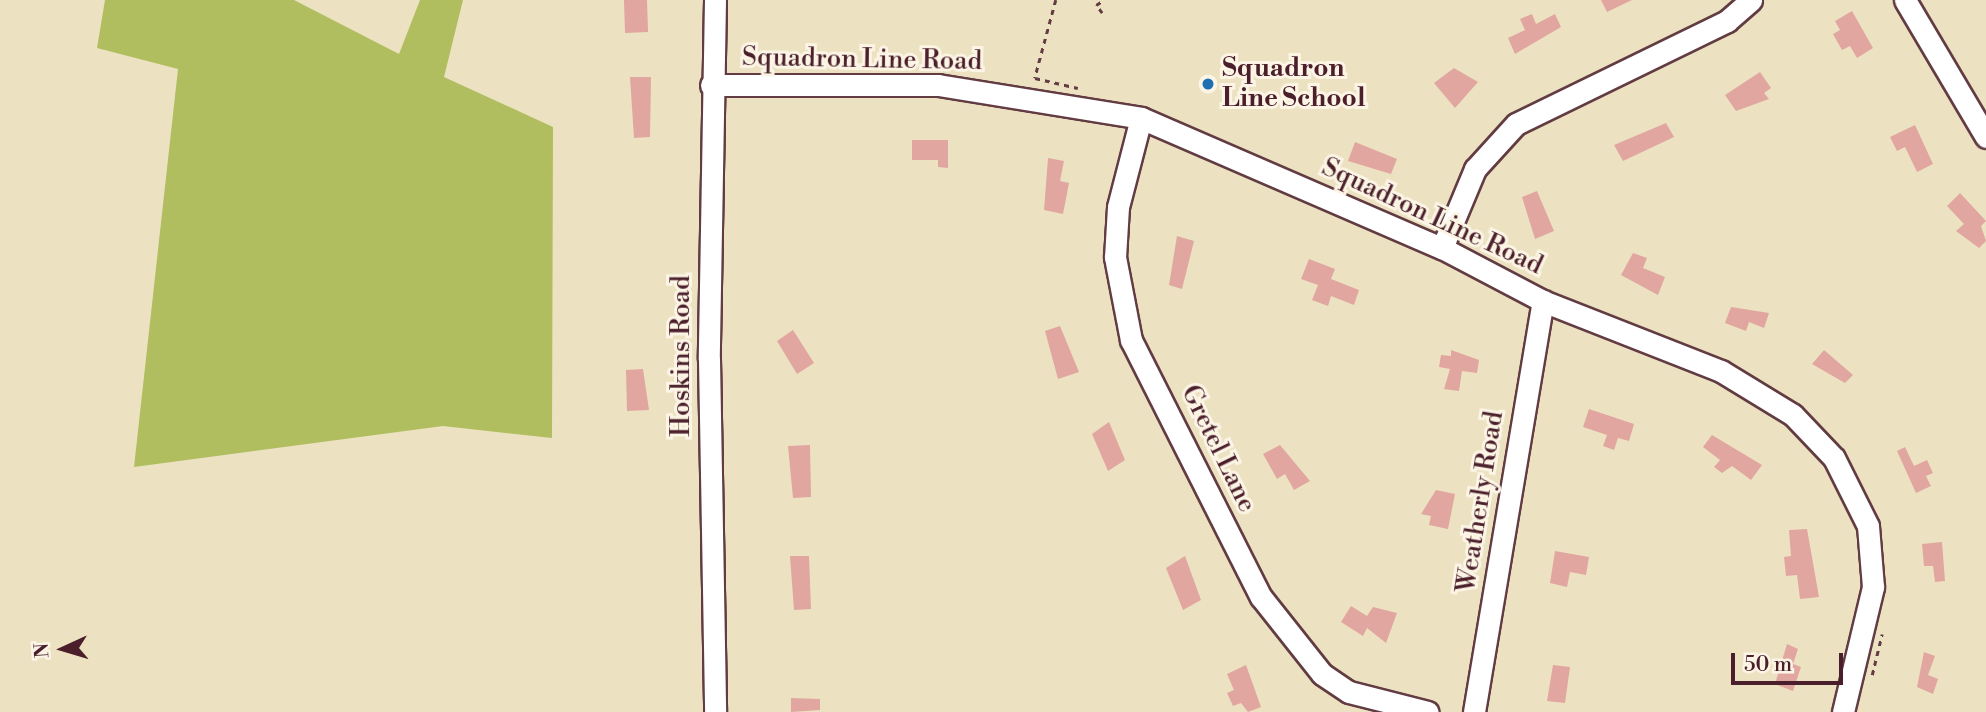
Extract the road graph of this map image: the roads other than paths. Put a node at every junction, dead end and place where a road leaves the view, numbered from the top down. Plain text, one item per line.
1 (715, 0) edge
2 (1751, 0) edge
3 (1905, 0) edge
4 (712, 85) junction
5 (1141, 118) junction
6 (1986, 137) edge
7 (1441, 248) junction
8 (1543, 301) junction
9 (715, 712) edge
10 (1428, 712) edge
11 (1474, 712) edge
12 (1843, 712) edge

1 - 4 street, Hoskins Road
2 - 7 street
3 - 6 street
4 - 5 street, Squadron Line Road
4 - 9 street, Hoskins Road
5 - 7 street, Squadron Line Road
5 - 10 street, Gretel Lane
7 - 8 street, Squadron Line Road
8 - 11 street, Weatherly Road
8 - 12 street, Squadron Line Road

